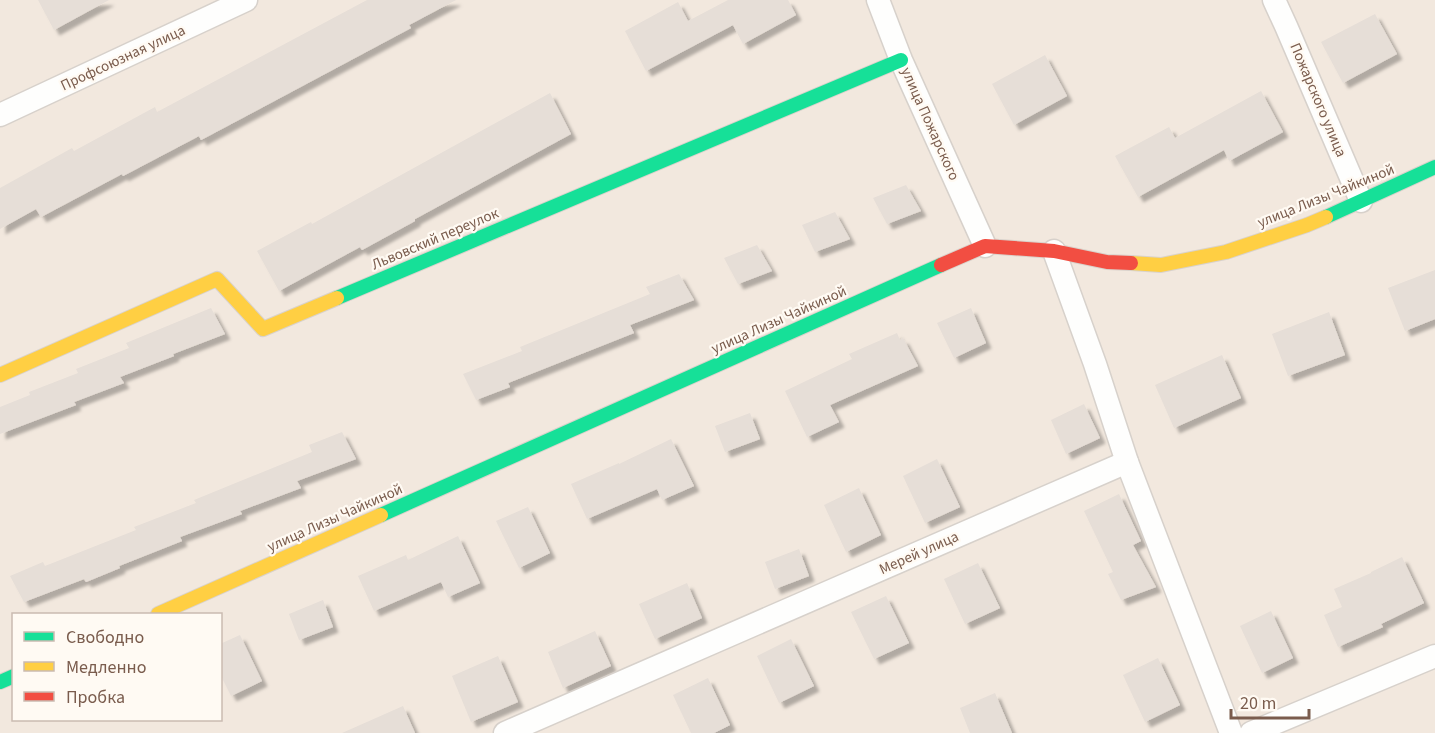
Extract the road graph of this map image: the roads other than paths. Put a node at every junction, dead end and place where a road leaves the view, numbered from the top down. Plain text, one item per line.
1 (246, 0) edge
2 (878, 0) edge
3 (1274, 0) edge
4 (901, 60) junction
5 (0, 115) edge
6 (1435, 167) edge
7 (1361, 201) junction
8 (985, 246) junction
9 (1054, 251) junction
10 (0, 375) edge
11 (1127, 462) junction
12 (162, 613) edge
13 (1435, 656) edge
14 (505, 733) edge
15 (1231, 733) edge
16 (1251, 733) edge

1 - 5 street, Профсоюзная улица
2 - 4 street, улица Пожарского
3 - 7 street, Пожарского улица
4 - 8 street, улица Пожарского
4 - 10 street, Львовский переулок
6 - 7 street, улица Лизы Чайкиной
7 - 9 street, улица Лизы Чайкиной
8 - 9 street, улица Лизы Чайкиной
8 - 12 street, улица Лизы Чайкиной
9 - 11 street
11 - 14 street, Мерей улица
11 - 15 street
13 - 16 street

